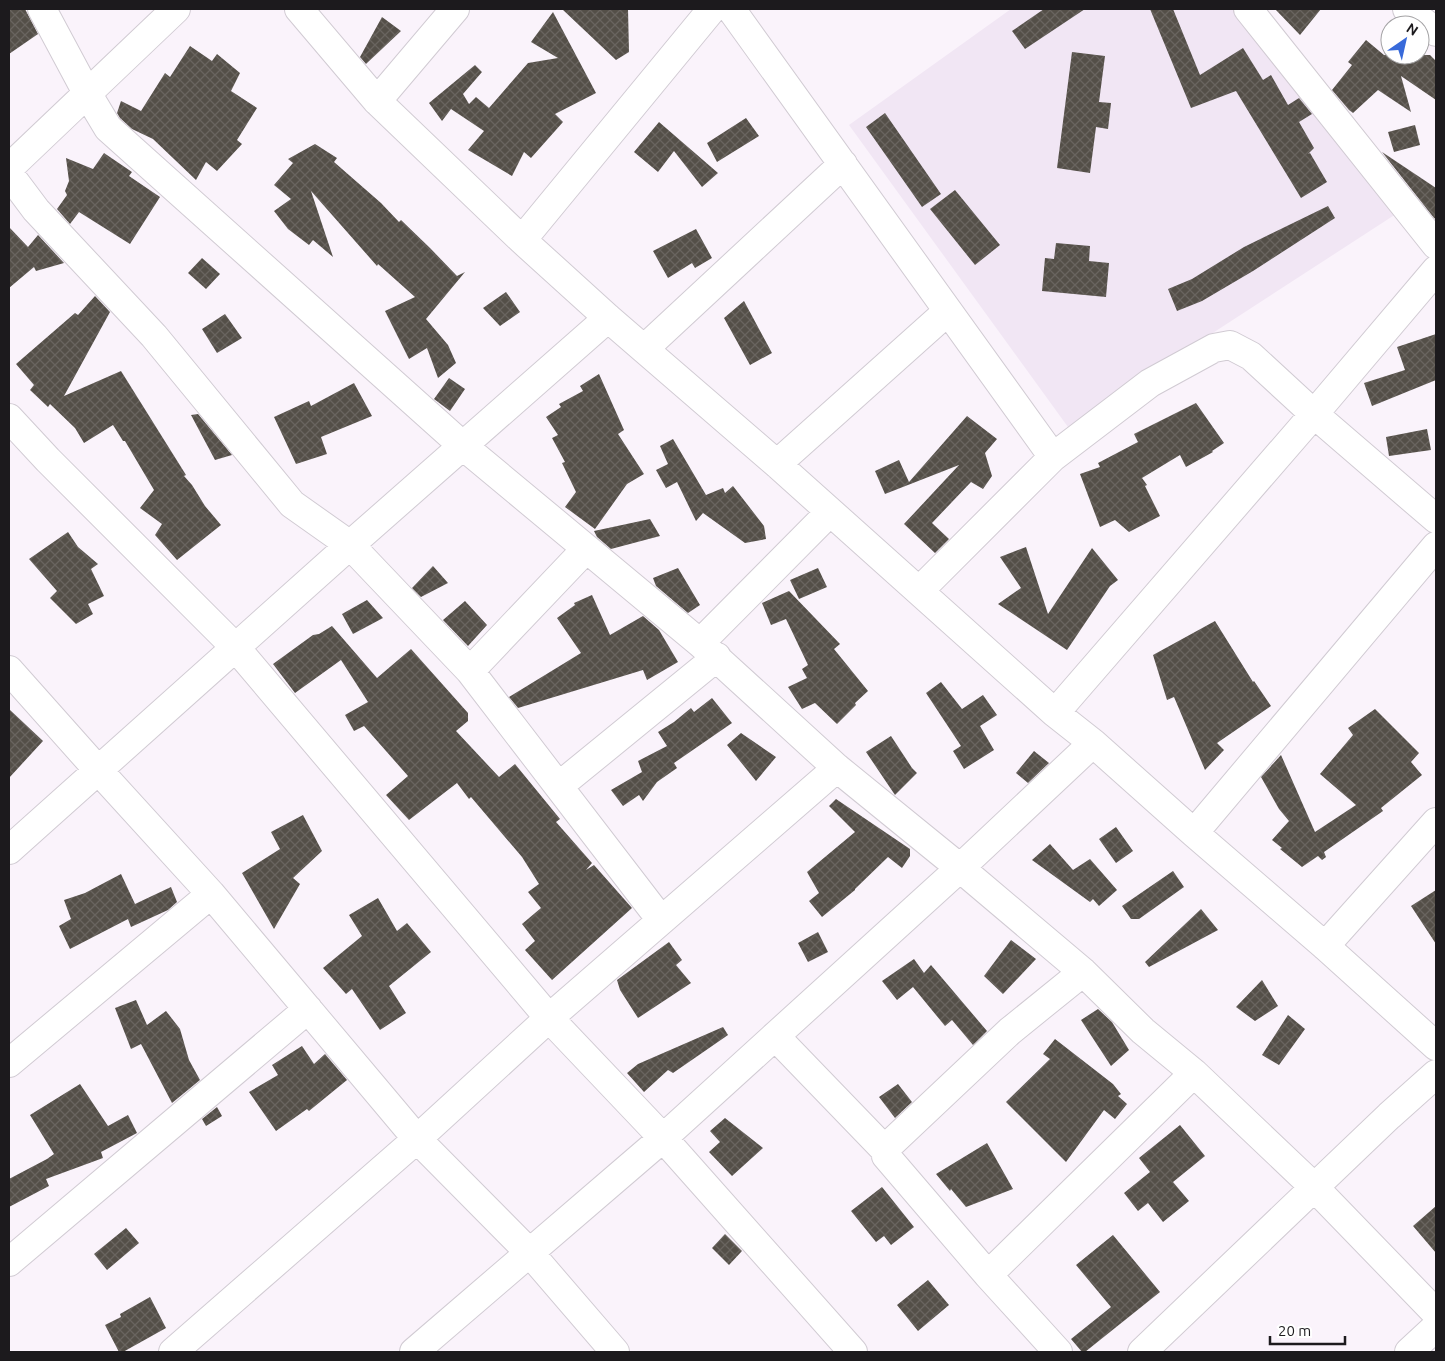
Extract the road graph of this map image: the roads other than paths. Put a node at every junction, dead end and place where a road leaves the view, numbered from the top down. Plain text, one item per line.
1 (42, 9) edge
2 (176, 9) edge
3 (299, 9) edge
4 (455, 9) edge
5 (712, 9) edge
6 (731, 9) edge
7 (1248, 9) edge
8 (87, 93) junction
9 (377, 100) junction
10 (843, 164) junction
11 (9, 168) edge
12 (9, 174) edge
13 (522, 240) junction
14 (1436, 245) edge
15 (1436, 270) edge
16 (948, 311) junction
17 (608, 318) junction
18 (644, 349) junction
19 (1314, 414) junction
20 (9, 418) edge
21 (463, 446) junction
22 (1053, 457) junction
23 (777, 464) junction
24 (830, 512) junction
25 (1436, 519) edge
26 (350, 545) junction
27 (1436, 546) edge
28 (586, 549) junction
29 (919, 592) junction
30 (236, 648) junction
31 (709, 650) junction
32 (9, 670) edge
33 (470, 671) junction
34 (1055, 713) junction
35 (1093, 743) junction
36 (837, 768) junction
37 (98, 770) junction
38 (559, 786) junction
39 (1436, 822) edge
40 (1194, 833) junction
41 (9, 850) edge
42 (960, 868) junction
43 (211, 894) junction
44 (661, 920) junction
45 (1325, 946) junction
46 (1083, 972) junction
47 (308, 1009) junction
48 (549, 1018) junction
49 (775, 1036) junction
50 (1436, 1046) edge
51 (9, 1064) edge
52 (1194, 1074) junction
53 (1436, 1074) edge
54 (663, 1138) junction
55 (417, 1139) junction
56 (886, 1150) junction
57 (1314, 1187) junction
58 (529, 1252) junction
59 (9, 1262) edge
60 (988, 1275) junction
61 (1436, 1313) edge
62 (1436, 1327) edge
63 (172, 1352) edge
64 (414, 1352) edge
65 (615, 1352) edge
66 (853, 1352) edge
67 (1058, 1352) edge
68 (1142, 1352) edge
69 (1409, 1352) edge

1 - 8 street
2 - 8 street
3 - 9 street
4 - 9 street
5 - 13 street
6 - 10 street
7 - 14 street
8 - 11 street
8 - 21 street
9 - 13 street
10 - 16 street
10 - 18 street
12 - 26 street
13 - 17 street
15 - 19 street
16 - 22 street
16 - 23 street
17 - 18 street
17 - 21 street
18 - 23 street
19 - 22 street
19 - 25 street
19 - 34 street
20 - 30 street
21 - 26 street
21 - 28 street
22 - 29 street
23 - 24 street
24 - 29 street
24 - 31 street
26 - 30 street
26 - 33 street
27 - 40 street
28 - 31 street
28 - 33 street
29 - 34 street
30 - 37 street
30 - 48 street
31 - 36 street
31 - 38 street
32 - 37 street
33 - 38 street
34 - 35 street
35 - 40 street
35 - 42 street
36 - 42 street
36 - 44 street
37 - 41 street
37 - 43 street
38 - 44 street
39 - 45 street
40 - 45 street
42 - 46 street
42 - 49 street
43 - 47 street
43 - 51 street
44 - 48 street
45 - 50 street
46 - 52 street
46 - 56 street
47 - 55 street
47 - 59 street
48 - 54 street
48 - 55 street
49 - 54 street
49 - 56 street
52 - 57 street
52 - 60 street
53 - 57 street
54 - 58 street
54 - 66 street
55 - 58 street
55 - 63 street
56 - 60 street
57 - 61 street
57 - 68 street
58 - 64 street
58 - 65 street
60 - 67 street
62 - 69 street

